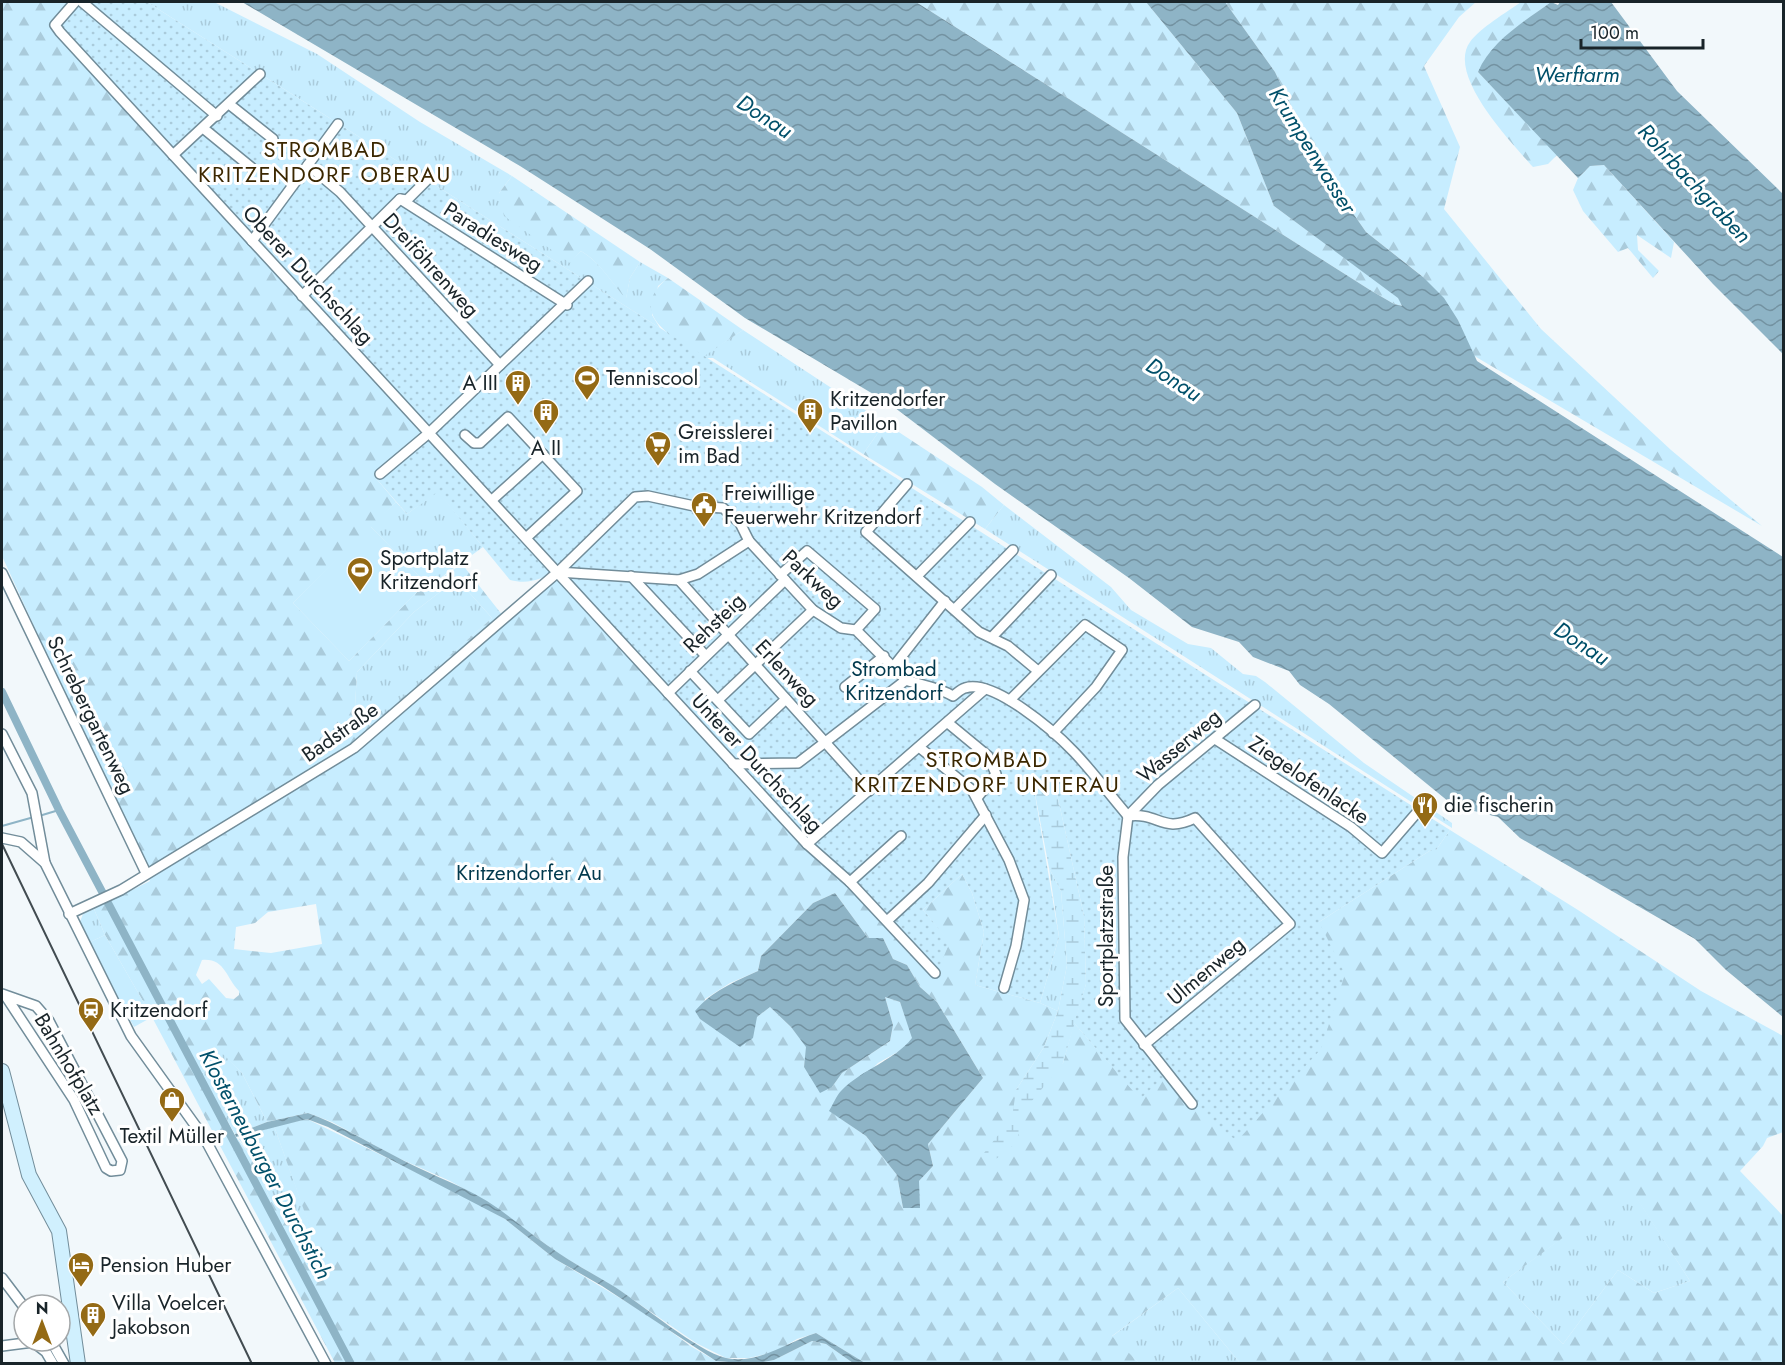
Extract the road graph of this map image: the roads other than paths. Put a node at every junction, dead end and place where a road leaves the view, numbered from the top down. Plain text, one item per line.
1 (75, 2) edge
2 (82, 2) edge
3 (260, 74) dead end
4 (229, 104) junction
5 (217, 116) junction
6 (338, 124) dead end
7 (203, 128) junction
8 (273, 139) dead end
9 (173, 155) junction
10 (308, 165) junction
11 (252, 168) dead end
12 (428, 179) dead end
13 (400, 199) junction
14 (372, 227) junction
15 (252, 241) junction
16 (588, 282) dead end
17 (302, 296) junction
18 (567, 304) junction
19 (500, 365) junction
20 (429, 434) junction
21 (465, 435) dead end
22 (543, 454) junction
23 (381, 474) dead end
24 (907, 484) dead end
25 (492, 500) junction
26 (970, 522) dead end
27 (526, 538) junction
28 (749, 541) junction
29 (1014, 550) dead end
30 (558, 572) junction
31 (2, 573) edge
32 (1051, 575) dead end
33 (631, 576) junction
34 (917, 576) junction
35 (783, 577) junction
36 (679, 580) junction
37 (945, 601) junction
38 (955, 609) junction
39 (813, 610) junction
40 (856, 630) junction
41 (727, 635) junction
42 (992, 637) junction
43 (705, 655) junction
44 (884, 656) junction
45 (756, 666) junction
46 (894, 666) junction
47 (690, 671) junction
48 (1038, 671) junction
49 (906, 680) junction
50 (845, 687) dead end
51 (985, 689) junction
52 (668, 693) junction
53 (786, 699) junction
54 (718, 700) junction
55 (1010, 700) junction
56 (1255, 705) dead end
57 (948, 723) junction
58 (2, 734) edge
59 (1053, 734) junction
60 (1215, 739) junction
61 (825, 742) junction
62 (919, 747) junction
63 (733, 764) junction
64 (869, 791) junction
65 (977, 798) junction
66 (1419, 809) dead end
67 (986, 815) junction
68 (1128, 816) junction
69 (901, 836) dead end
70 (2, 838) edge
71 (807, 844) junction
72 (45, 863) junction
73 (146, 873) junction
74 (850, 882) junction
75 (69, 914) junction
76 (888, 921) junction
77 (935, 973) dead end
78 (1004, 988) dead end
79 (3, 995) edge
80 (1144, 1045) junction
81 (2, 1071) edge
82 (1192, 1104) dead end
83 (2, 1278) edge
84 (13, 1293) edge
85 (2, 1347) edge
86 (53, 1364) edge
87 (78, 1364) edge
88 (326, 1364) edge

1 - 9 street, Oberer Durchschlag
2 - 5 street
3 - 4 street
4 - 5 street
4 - 8 street
5 - 7 street
6 - 10 street
7 - 9 street
7 - 11 street
9 - 15 street, Oberer Durchschlag
10 - 14 street, Dreiföhrenweg
10 - 15 street
12 - 13 street
13 - 14 street
13 - 18 street, Paradiesweg
14 - 17 street
14 - 19 street, Dreiföhrenweg
15 - 17 street, Oberer Durchschlag
16 - 18 street
17 - 20 street, Oberer Durchschlag
18 - 19 street
19 - 20 street
20 - 23 street
20 - 25 street, Oberer Durchschlag
21 - 22 street
22 - 25 street
22 - 27 street
24 - 34 street
25 - 27 street, Oberer Durchschlag
26 - 34 street
27 - 30 street, Oberer Durchschlag
28 - 30 street, Parkweg
28 - 35 street, Parkweg
28 - 36 street
29 - 38 street
30 - 33 street
30 - 52 street, Unterer Durchschlag
30 - 73 street, Badstraße
31 - 73 street, Schrebergartenweg
32 - 42 street
33 - 36 street
33 - 43 street
34 - 37 street
35 - 39 street, Parkweg
35 - 40 street, Rehsteig
35 - 41 street, Rehsteig
36 - 41 street, Erlenweg
37 - 38 street
37 - 46 street
38 - 42 street
39 - 40 street, Parkweg
39 - 45 street
40 - 44 street, Parkweg
41 - 43 street, Rehsteig
41 - 45 street, Erlenweg
42 - 48 street
43 - 47 street, Rehsteig
44 - 46 street, Parkweg
44 - 50 street
45 - 53 street, Erlenweg
45 - 54 street
46 - 49 street, Parkweg
47 - 52 street, Rehsteig
47 - 54 street
48 - 55 street
48 - 59 street
49 - 51 street
49 - 61 street
51 - 55 street
51 - 57 street
52 - 63 street, Unterer Durchschlag
53 - 54 street
53 - 61 street, Erlenweg
55 - 59 street
56 - 60 street, Wasserweg
57 - 62 street
57 - 65 street
58 - 72 street
59 - 68 street
60 - 66 street, Ziegelofenlacke
60 - 68 street, Wasserweg
61 - 63 street
61 - 64 street, Erlenweg
62 - 64 street
62 - 65 street
63 - 71 street, Unterer Durchschlag
64 - 71 street
65 - 67 street
67 - 76 street
67 - 78 street
68 - 80 street, Sportplatzstraße
68 - 80 street, Ulmenweg
69 - 74 street
70 - 72 street
71 - 74 street, Unterer Durchschlag
72 - 75 street
73 - 75 street, Badstraße
74 - 76 street, Unterer Durchschlag
75 - 88 street
76 - 77 street, Unterer Durchschlag
79 - 79 street, Bahnhofplatz
80 - 82 street, Sportplatzstraße
81 - 87 main road
83 - 84 street
85 - 86 street

